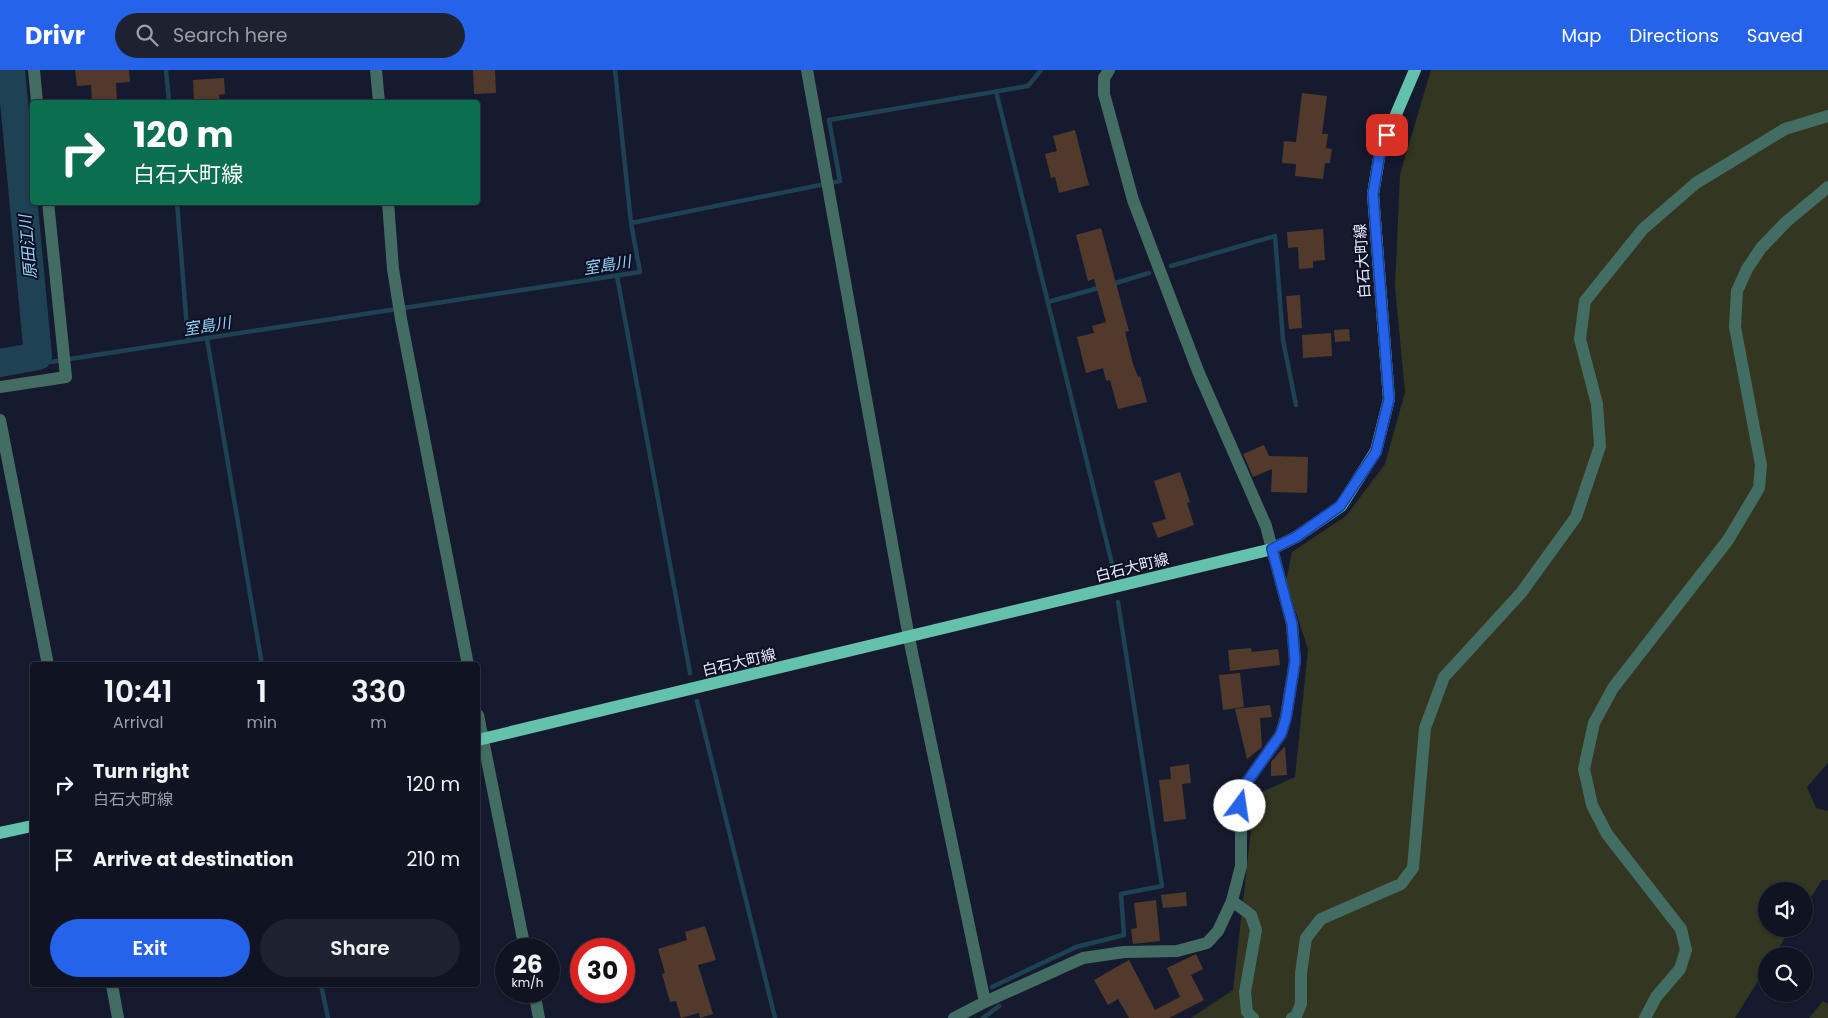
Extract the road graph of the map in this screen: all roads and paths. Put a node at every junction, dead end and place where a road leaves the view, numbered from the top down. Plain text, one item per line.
1 (34, 70) edge
2 (376, 70) edge
3 (806, 70) edge
4 (1109, 70) edge
5 (1414, 70) edge
6 (37, 100) edge
7 (379, 100) edge
8 (1828, 116) edge
9 (1828, 187) edge
10 (48, 205) edge
11 (388, 205) edge
12 (0, 387) edge
13 (0, 420) edge
14 (1272, 549) junction
15 (909, 638) junction
16 (47, 662) edge
17 (467, 662) edge
18 (480, 740) edge
19 (30, 826) edge
20 (0, 833) edge
21 (1232, 901) junction
22 (523, 938) edge
23 (112, 987) edge
24 (985, 1002) junction
25 (536, 1003) edge
26 (118, 1018) edge
27 (539, 1018) edge
28 (954, 1018) edge
29 (1253, 1018) edge
30 (1292, 1018) edge
31 (1645, 1018) edge

1 - 6 street
2 - 7 street
3 - 15 street
4 - 14 street
5 - 14 main road, 白石大町線
8 - 30 street
9 - 31 street
10 - 12 street
11 - 17 street
13 - 16 street
14 - 15 main road, 白石大町線
14 - 21 street
15 - 18 main road, 白石大町線
15 - 24 street
18 - 22 street
19 - 20 main road
21 - 24 street
21 - 29 street
23 - 26 street
24 - 28 street
25 - 27 street

